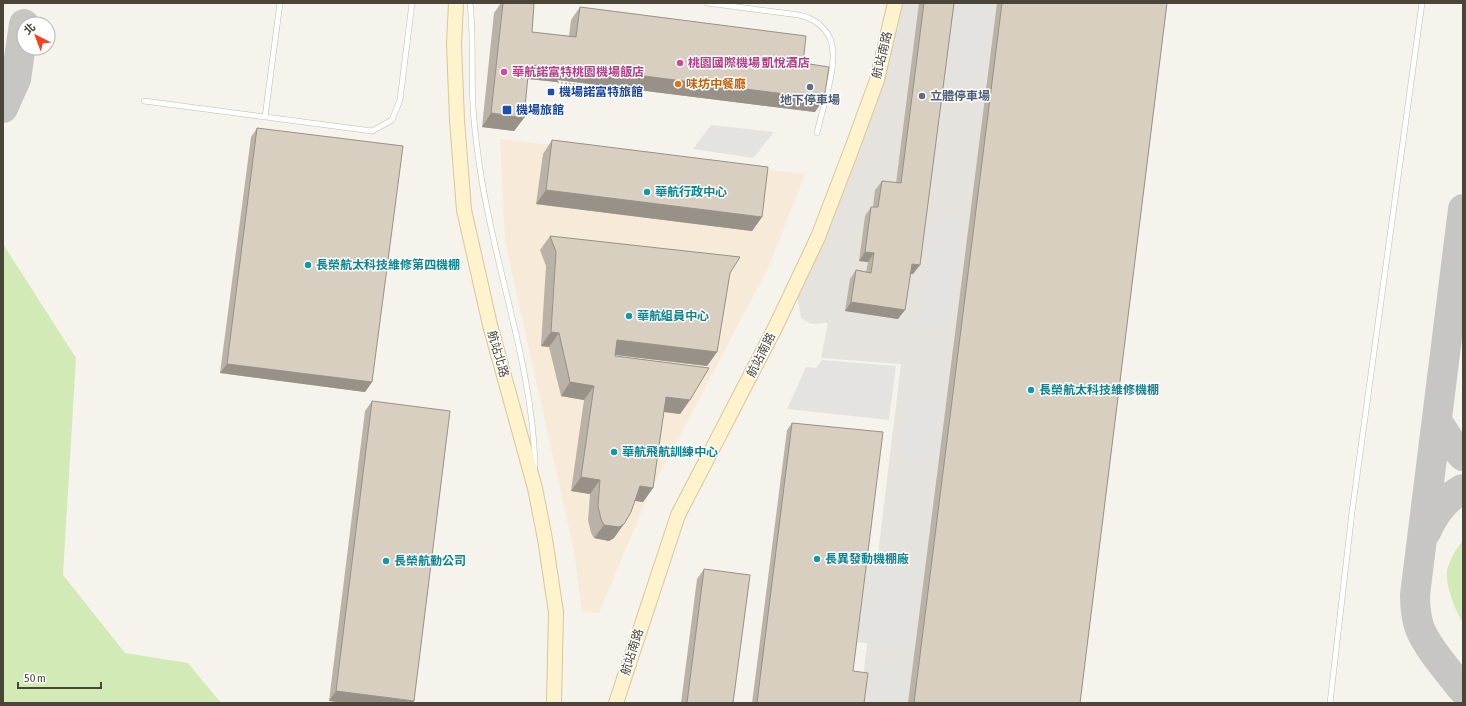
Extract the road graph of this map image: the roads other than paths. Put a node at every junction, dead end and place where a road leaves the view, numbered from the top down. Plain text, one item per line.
1 (280, 3) edge
2 (412, 3) edge
3 (456, 3) edge
4 (470, 3) edge
5 (707, 3) edge
6 (895, 3) edge
7 (1422, 3) edge
8 (144, 101) dead end
9 (265, 117) junction
10 (817, 133) dead end
11 (535, 488) junction
12 (554, 703) edge
13 (616, 703) edge
14 (1330, 703) edge

1 - 9 lane
2 - 9 lane
3 - 11 street, 航站北路
4 - 11 lane
5 - 10 lane
6 - 13 street, 航站南路
7 - 14 lane
8 - 9 lane
11 - 12 street, 航站北路

